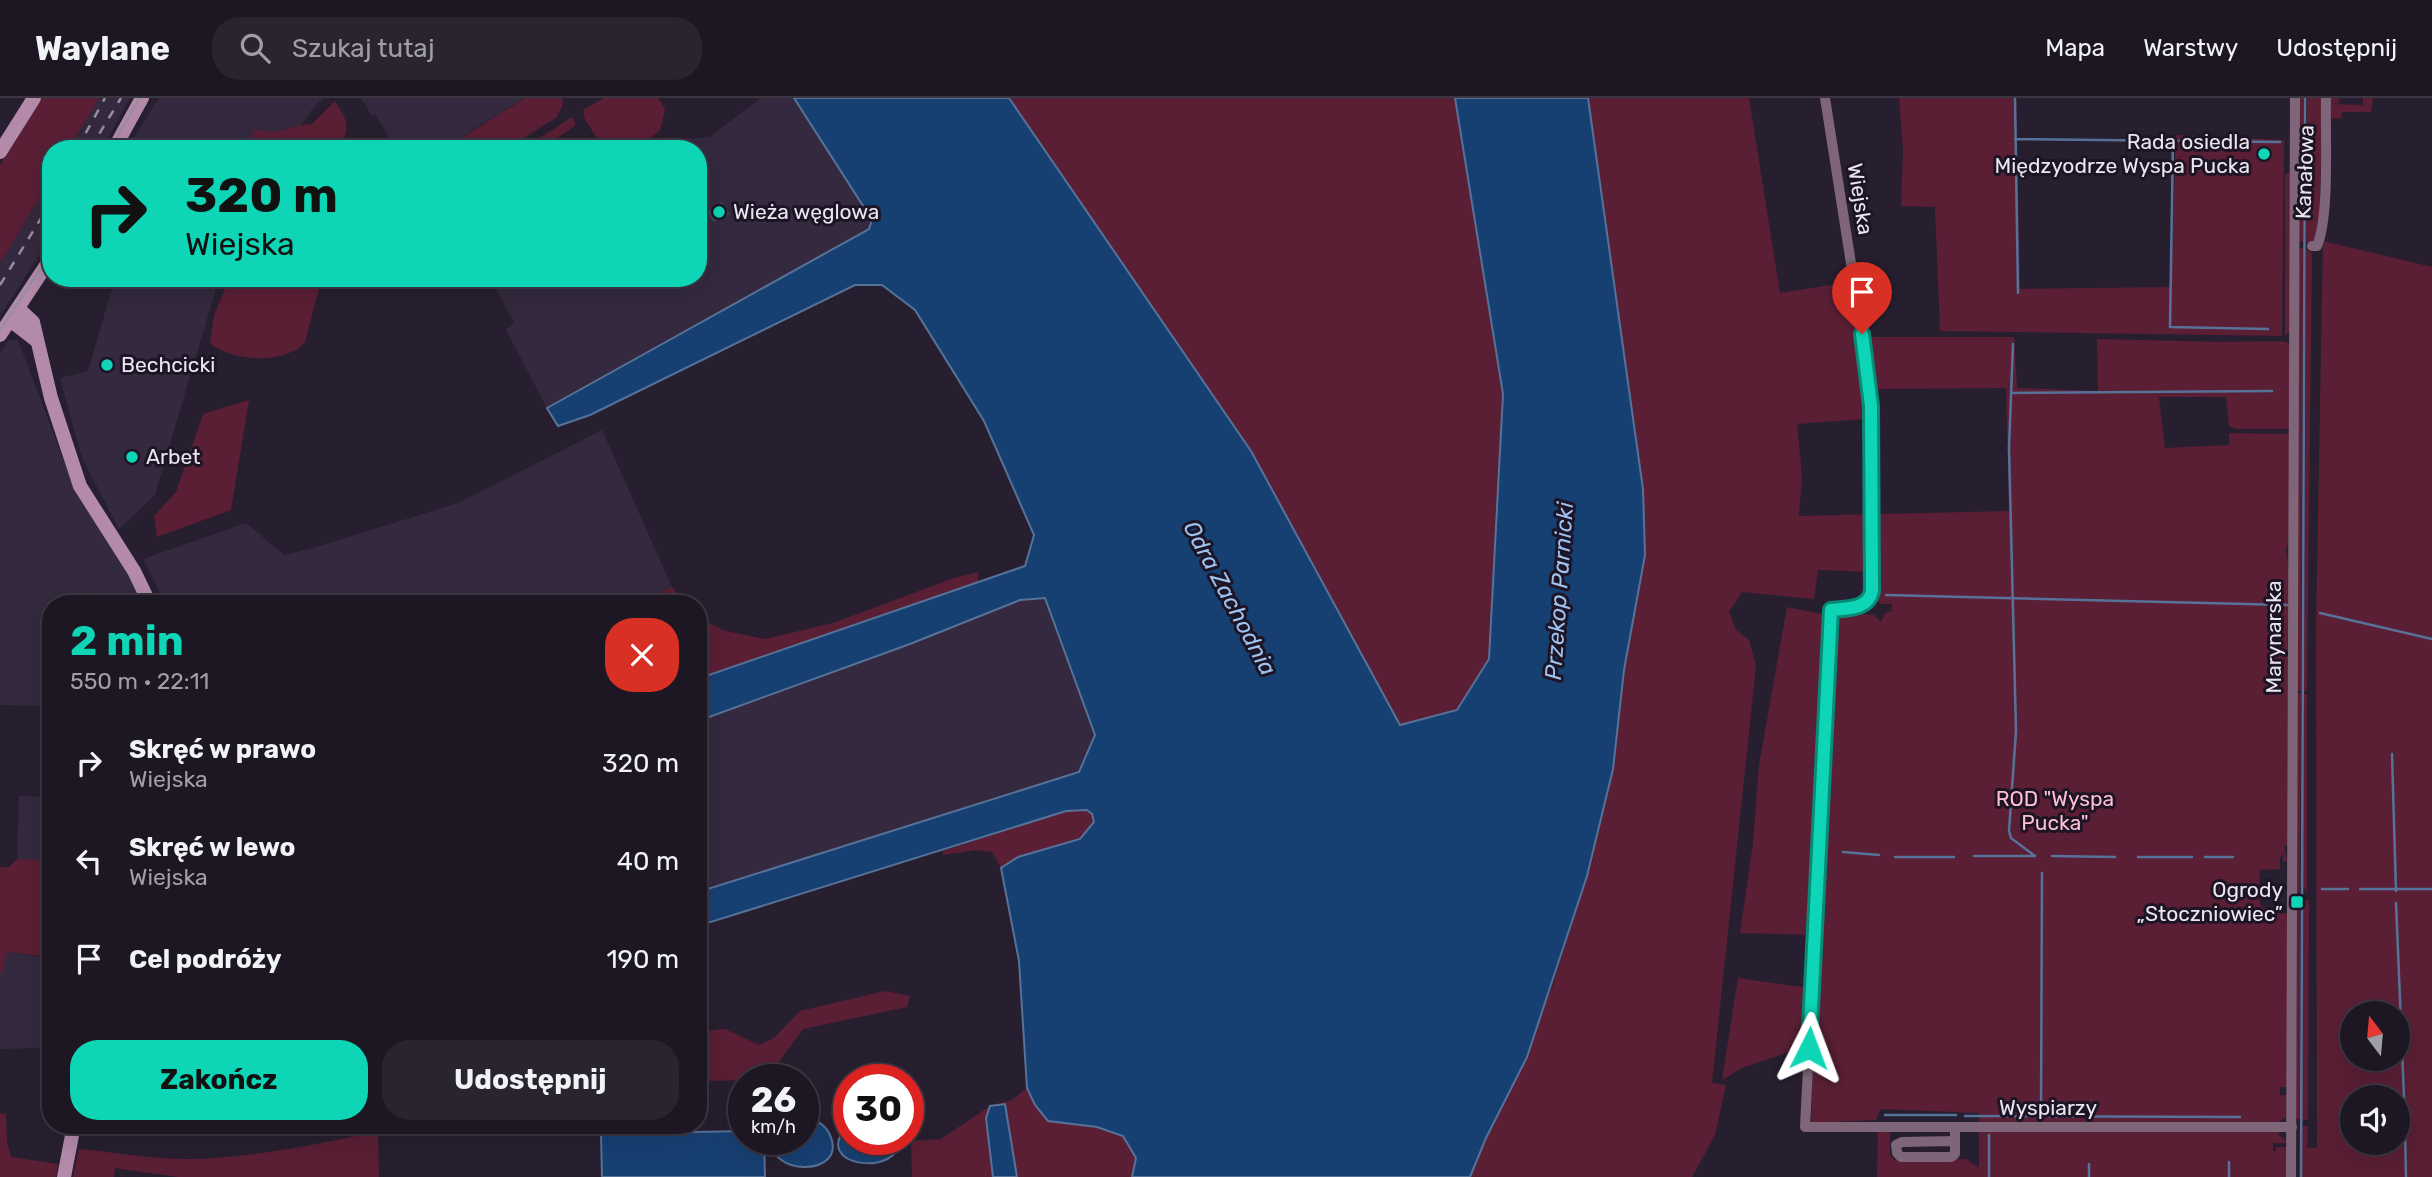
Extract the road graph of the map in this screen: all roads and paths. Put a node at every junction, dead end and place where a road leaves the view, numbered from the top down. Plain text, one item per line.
1 (34, 98) edge
2 (142, 98) edge
3 (1825, 98) edge
4 (2295, 98) edge
5 (2326, 98) edge
6 (119, 140) edge
7 (0, 152) edge
8 (2314, 246) dead end
9 (42, 272) edge
10 (14, 314) junction
11 (0, 335) edge
12 (145, 595) edge
13 (1805, 1127) joint
14 (2291, 1127) junction
15 (72, 1134) edge
16 (1956, 1154) joint
17 (64, 1177) edge
18 (2291, 1177) edge

1 - 7 street
2 - 6 street
3 - 13 street, Wiejska
4 - 14 street, Marynarska
5 - 8 street, Kanałowa
9 - 10 street
10 - 11 street
10 - 12 street
13 - 14 street, Wyspiarzy
14 - 18 street, Marynarska
15 - 17 street
16 - 16 street

